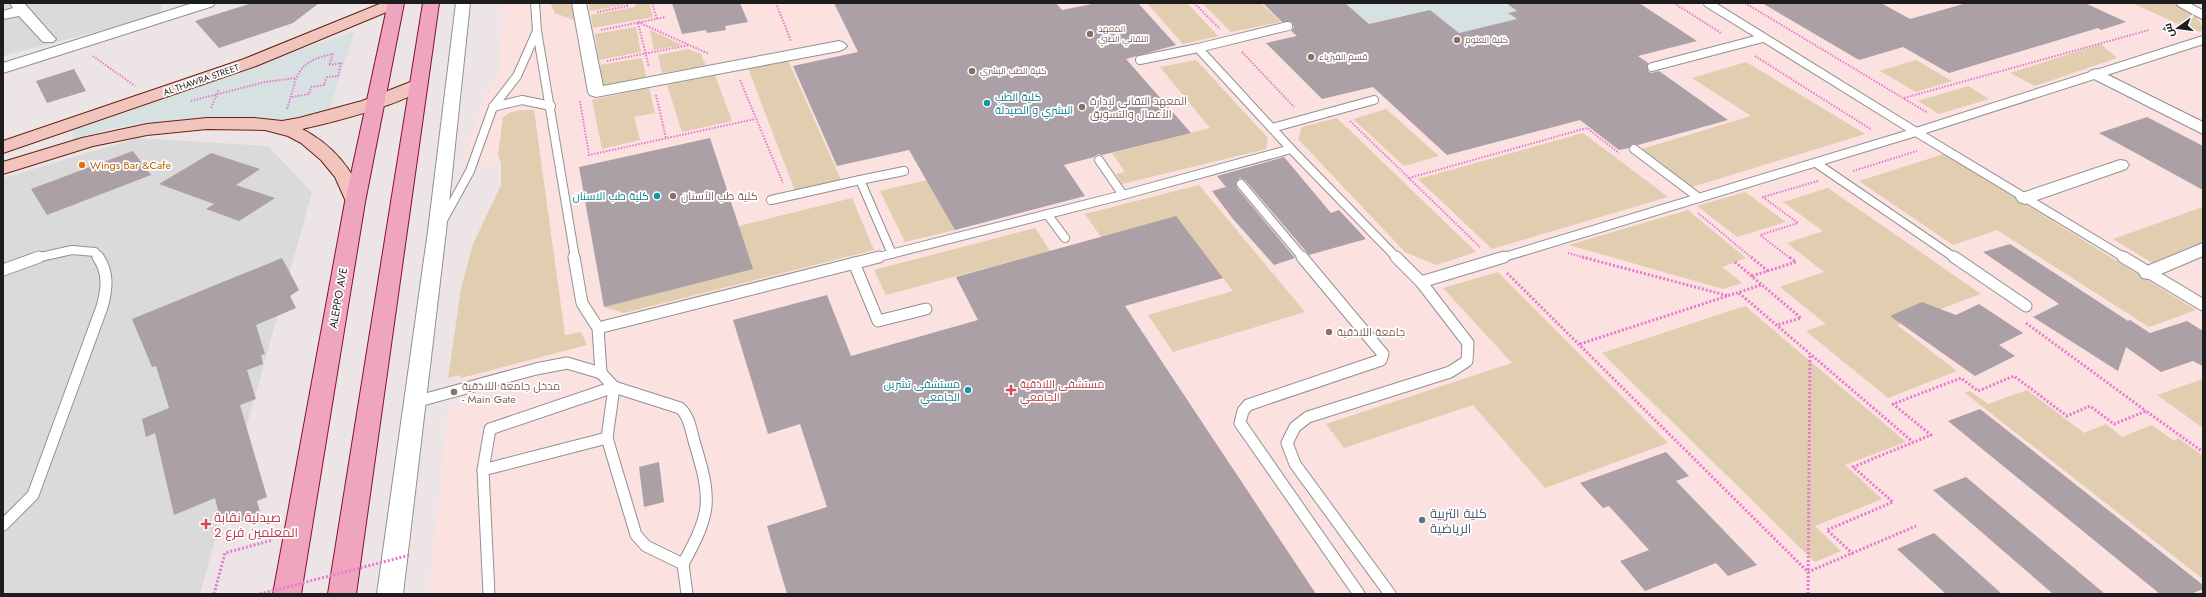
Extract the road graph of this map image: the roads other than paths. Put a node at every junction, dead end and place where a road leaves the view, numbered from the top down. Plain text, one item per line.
1 (208, 3) edge
2 (395, 3) edge
3 (431, 3) edge
4 (463, 3) edge
5 (535, 3) edge
6 (1708, 3) edge
7 (2181, 3) edge
8 (19, 7) edge
9 (580, 9) edge
10 (3, 15) edge
11 (2203, 15) edge
12 (1288, 26) dead end
13 (537, 31) junction
14 (1763, 38) junction
15 (48, 39) dead end
16 (2203, 40) edge
17 (840, 46) dead end
18 (1198, 48) junction
19 (1140, 60) dead end
20 (1652, 67) dead end
21 (3, 68) edge
22 (2096, 74) junction
23 (418, 84) junction
24 (1374, 100) dead end
25 (376, 103) junction
26 (550, 106) junction
27 (493, 107) junction
28 (281, 127) junction
29 (1272, 128) junction
30 (2203, 129) edge
31 (1916, 132) junction
32 (3, 147) edge
33 (1292, 149) junction
34 (1634, 149) dead end
35 (1099, 160) dead end
36 (1816, 162) junction
37 (2120, 165) dead end
38 (3, 168) edge
39 (904, 171) dead end
40 (860, 180) junction
41 (1241, 184) dead end
42 (1123, 194) junction
43 (1699, 198) junction
44 (2025, 198) junction
45 (771, 200) dead end
46 (355, 202) junction
47 (1047, 214) junction
48 (437, 231) junction
49 (1064, 238) dead end
50 (2203, 249) edge
51 (892, 254) junction
52 (854, 263) junction
53 (3, 270) edge
54 (2149, 273) junction
55 (1421, 282) junction
56 (2203, 305) edge
57 (2026, 306) road end
58 (926, 309) dead end
59 (598, 328) junction
60 (601, 373) junction
61 (614, 387) junction
62 (415, 402) junction
63 (607, 438) junction
64 (482, 470) junction
65 (3, 525) edge
66 (683, 564) junction
67 (287, 594) edge
68 (342, 594) edge
69 (390, 594) edge
70 (489, 594) edge
71 (687, 594) edge
72 (1359, 594) edge
73 (1390, 594) edge

1 - 21 street
2 - 25 main road, ALEPPO AVE
2 - 32 main road, AL THAWRA STREET
3 - 23 main road
4 - 48 street
5 - 13 lane
6 - 14 lane
7 - 11 lane
8 - 10 street
8 - 15 street
9 - 17 street
12 - 18 lane
13 - 26 lane
13 - 27 lane
14 - 20 lane
14 - 31 lane
16 - 22 lane
18 - 19 lane
18 - 29 lane
22 - 30 street
22 - 31 lane
23 - 25 main road
23 - 68 main road
24 - 29 lane
25 - 28 main road
25 - 46 main road, ALEPPO AVE
26 - 27 lane
26 - 59 lane
27 - 48 lane
28 - 38 main road
28 - 46 main road
29 - 33 lane
31 - 36 lane
31 - 44 lane
33 - 42 lane
33 - 55 lane
34 - 43 lane
35 - 42 lane
36 - 43 lane
36 - 57 lane
37 - 44 street
39 - 40 lane
40 - 45 lane
40 - 51 lane
41 - 72 lane
42 - 47 lane
43 - 55 lane
44 - 54 lane
46 - 67 main road, ALEPPO AVE
47 - 49 lane
47 - 51 lane
48 - 62 street
50 - 54 street
51 - 52 lane
52 - 58 lane
52 - 59 lane
53 - 65 lane
54 - 56 lane
55 - 73 lane
59 - 60 lane
60 - 61 lane
60 - 62 lane
61 - 63 lane
61 - 64 lane
61 - 66 lane
62 - 69 street
63 - 64 lane
63 - 66 lane
64 - 70 lane
66 - 71 lane

